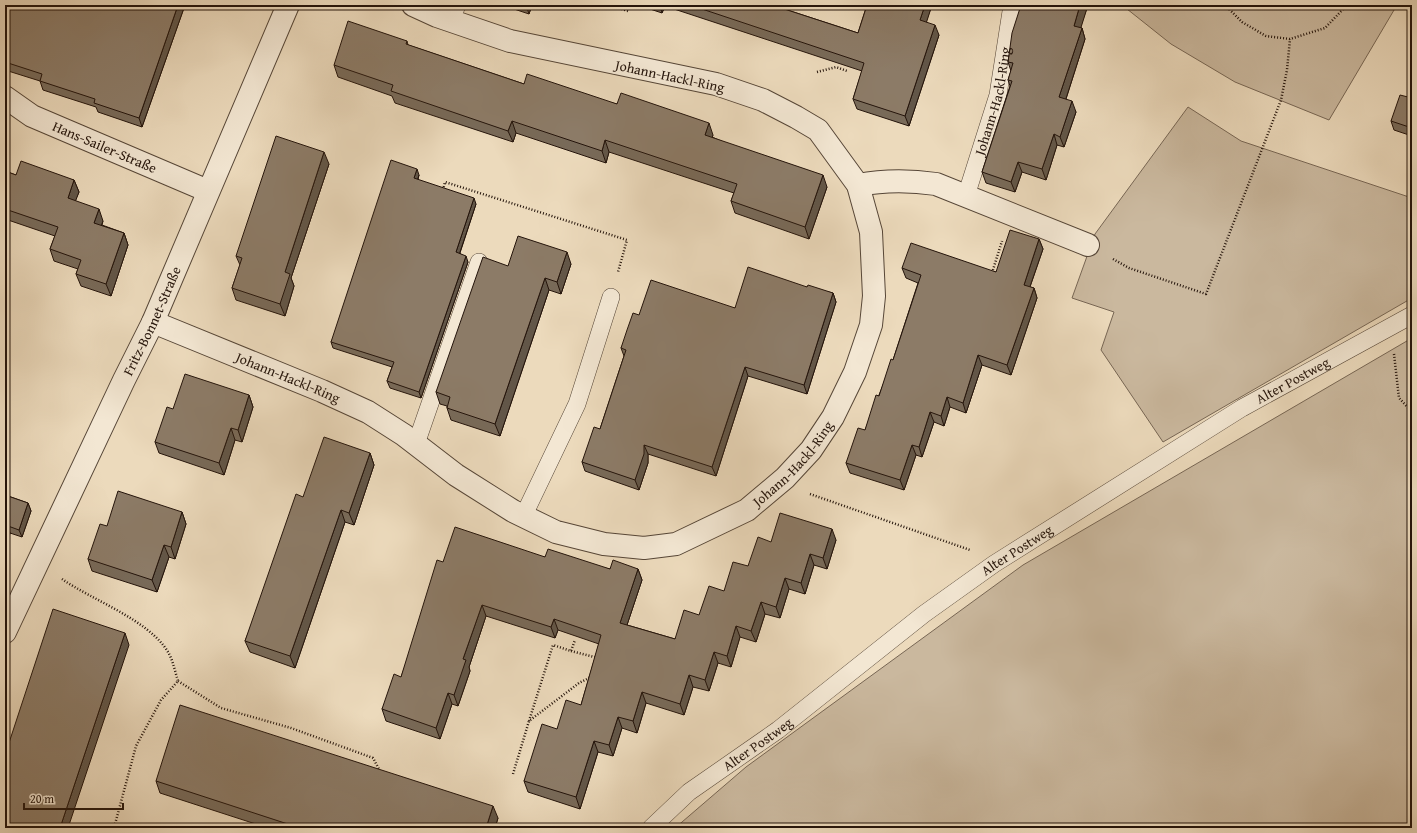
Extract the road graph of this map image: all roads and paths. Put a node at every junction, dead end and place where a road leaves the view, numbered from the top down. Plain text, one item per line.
1 (288, 5) edge
2 (413, 5) edge
3 (610, 5) edge
4 (1012, 5) edge
5 (1225, 5) edge
6 (1347, 5) edge
7 (628, 11) dead end
8 (454, 13) edge
9 (1290, 39) junction
10 (847, 71) edge
11 (817, 72) dead end
12 (5, 97) edge
13 (858, 185) junction
14 (208, 191) junction
15 (442, 193) edge
16 (966, 196) junction
17 (1011, 214) junction
18 (1088, 245) joint
19 (479, 262) dead end
20 (991, 274) edge
21 (611, 298) joint
22 (1412, 316) edge
23 (153, 322) junction
24 (1392, 327) junction
25 (1412, 412) edge
26 (416, 444) junction
27 (785, 478) junction
28 (523, 517) junction
29 (994, 564) junction
30 (74, 587) dead end
31 (5, 632) edge
32 (575, 640) edge
33 (571, 651) junction
34 (600, 658) edge
35 (593, 676) edge
36 (178, 681) junction
37 (529, 721) junction
38 (381, 772) edge
39 (513, 774) dead end
40 (114, 828) edge
41 (651, 828) edge

1 - 14 street, Fritz-Bonnet-Straße
2 - 8 street, Johann-Hackl-Ring
3 - 7 path
4 - 16 lane, Johann-Hackl-Ring
5 - 9 path
6 - 9 path
8 - 13 street, Johann-Hackl-Ring
9 - 18 path
10 - 11 path
12 - 14 street, Hans-Sailer-Straße
13 - 16 street
13 - 27 street, Johann-Hackl-Ring
14 - 23 street, Fritz-Bonnet-Straße
15 - 21 path
16 - 17 street
17 - 18 street
17 - 20 path
19 - 26 lane
21 - 28 lane
22 - 24 lane, Alter Postweg
23 - 26 street, Johann-Hackl-Ring
23 - 31 street, Fritz-Bonnet-Straße
24 - 25 path
24 - 29 lane, Alter Postweg
26 - 28 street, Johann-Hackl-Ring
27 - 28 street, Johann-Hackl-Ring
27 - 29 path
29 - 41 lane, Alter Postweg
30 - 36 path
32 - 33 path
33 - 34 path
33 - 37 path
35 - 37 path
36 - 38 path
36 - 40 path
37 - 39 path

